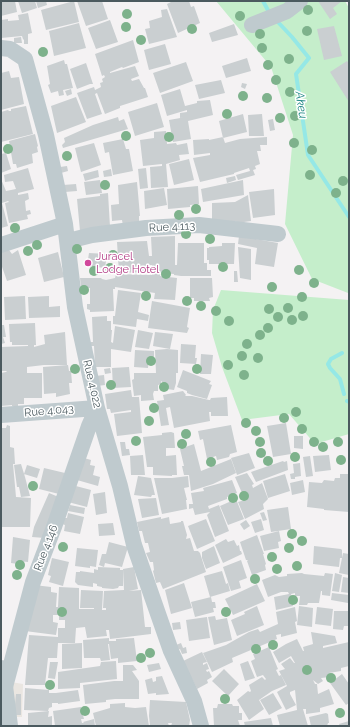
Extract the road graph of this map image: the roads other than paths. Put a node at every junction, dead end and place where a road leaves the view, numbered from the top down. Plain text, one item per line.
1 (300, 1) edge
2 (252, 25) dead end
3 (1, 48) edge
4 (65, 224) junction
5 (278, 234) dead end
6 (68, 241) junction
7 (1, 244) edge
8 (97, 408) junction
9 (1, 415) edge
10 (1, 670) edge
11 (4, 690) junction
12 (8, 726) edge
13 (201, 726) edge

1 - 2 street
3 - 4 street, Rue 4.022
4 - 6 street, Rue 4.022
4 - 7 street
5 - 6 street, Rue 4.113
6 - 8 street, Rue 4.022
8 - 9 street, Rue 4.043
8 - 11 street, Rue 4.146
8 - 13 street, Rue 4.022
10 - 11 street
11 - 12 street

